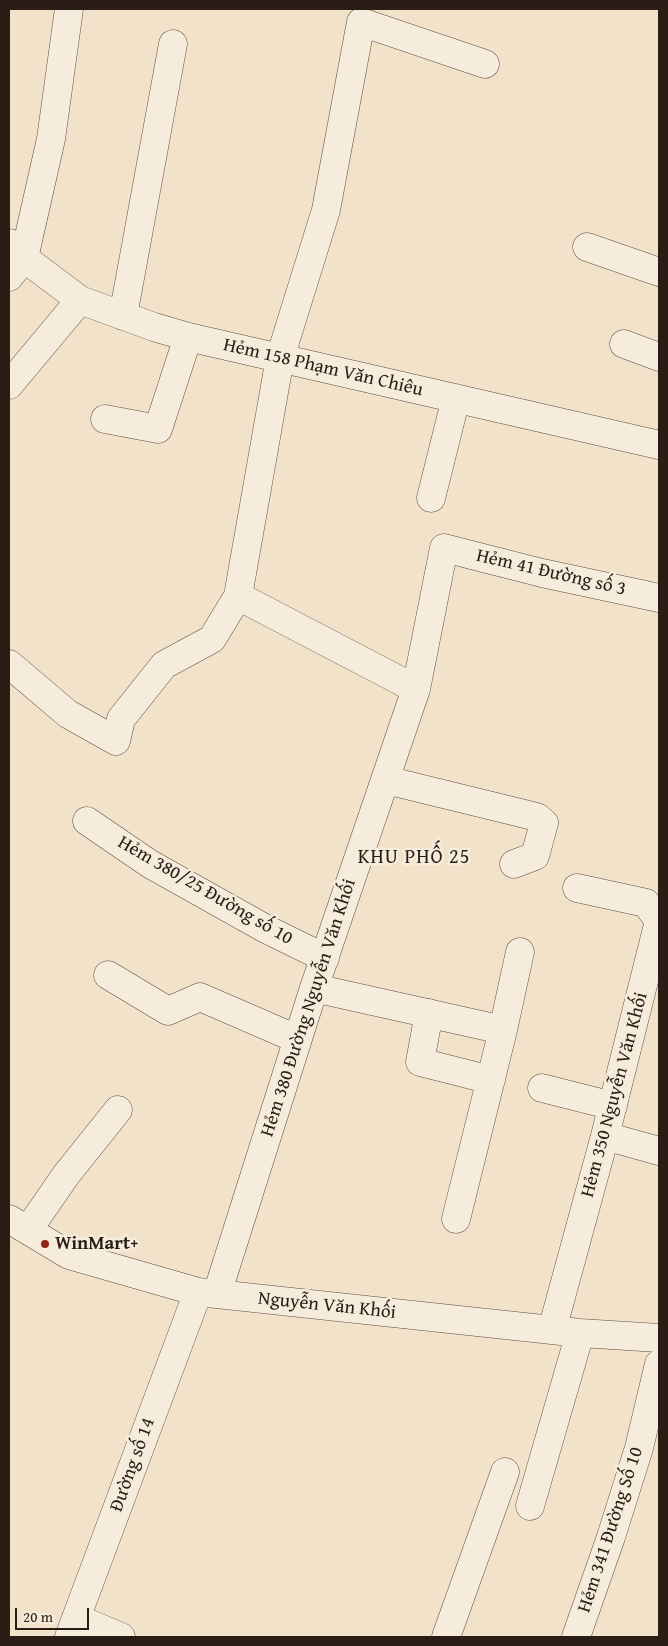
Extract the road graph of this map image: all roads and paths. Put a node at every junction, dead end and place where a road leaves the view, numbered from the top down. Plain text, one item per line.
1 (69, 9) edge
2 (173, 44) dead end
3 (485, 64) dead end
4 (587, 248) dead end
5 (14, 259) edge
6 (659, 272) edge
7 (80, 300) junction
8 (123, 316) junction
9 (188, 337) junction
10 (624, 344) dead end
11 (659, 357) edge
12 (280, 358) junction
13 (9, 385) edge
14 (456, 398) junction
15 (105, 419) dead end
16 (659, 446) edge
17 (431, 498) dead end
18 (444, 548) joint
19 (238, 596) junction
20 (659, 598) edge
21 (9, 664) edge
22 (416, 689) junction
23 (386, 780) junction
24 (87, 821) dead end
25 (514, 864) dead end
26 (577, 888) dead end
27 (659, 921) edge
28 (520, 952) dead end
29 (325, 958) junction
30 (108, 975) dead end
31 (314, 988) junction
32 (650, 1003) edge
33 (429, 1013) junction
34 (503, 1030) junction
35 (297, 1039) junction
36 (491, 1080) junction
37 (542, 1088) dead end
38 (613, 1106) junction
39 (118, 1110) dead end
40 (605, 1136) junction
41 (659, 1151) edge
42 (456, 1219) dead end
43 (18, 1224) edge
44 (207, 1293) junction
45 (552, 1330) junction
46 (580, 1333) junction
47 (659, 1338) edge
48 (659, 1364) edge
49 (505, 1472) dead end
50 (530, 1506) dead end
51 (72, 1628) edge
52 (121, 1637) edge
53 (446, 1637) edge
54 (576, 1637) edge

1 - 5 street
2 - 8 street
3 - 12 street
4 - 6 street
5 - 7 street, Hẻm 158 Phạm Văn Chiêu
7 - 8 street, Hẻm 158 Phạm Văn Chiêu
7 - 13 street
8 - 9 street, Hẻm 158 Phạm Văn Chiêu
9 - 12 street, Hẻm 158 Phạm Văn Chiêu
9 - 15 street
10 - 11 street
12 - 14 street, Hẻm 158 Phạm Văn Chiêu
12 - 19 street
14 - 16 street, Hẻm 158 Phạm Văn Chiêu
14 - 17 street
18 - 20 street, Hẻm 41 Đường số 3
18 - 22 street, Hẻm 380 Đường Nguyễn Văn Khối
19 - 21 street
19 - 22 street
22 - 23 street, Hẻm 380 Đường Nguyễn Văn Khối
23 - 25 street
23 - 29 street, Hẻm 380 Đường Nguyễn Văn Khối
24 - 29 street, Hẻm 380/25 Đường số 10
26 - 27 street, Hẻm 350 Nguyễn Văn Khối
27 - 32 street, Hẻm 350 Nguyễn Văn Khối
28 - 34 street
29 - 31 street, Hẻm 380 Đường Nguyễn Văn Khối
30 - 35 street
31 - 33 street
31 - 35 street, Hẻm 380 Đường Nguyễn Văn Khối
32 - 38 street, Hẻm 350 Nguyễn Văn Khối
33 - 34 street
33 - 36 street
34 - 36 street
35 - 44 street, Hẻm 380 Đường Nguyễn Văn Khối
36 - 42 street
37 - 38 street
38 - 40 street, Hẻm 350 Nguyễn Văn Khối
39 - 43 street
40 - 41 street
40 - 45 street, Hẻm 350 Nguyễn Văn Khối
43 - 44 street, Nguyễn Văn Khối
44 - 45 street, Nguyễn Văn Khối
44 - 51 street, Đường số 14
45 - 46 street, Nguyễn Văn Khối
46 - 47 street, Nguyễn Văn Khối
46 - 50 street
48 - 54 street, Hẻm 341 Đường Số 10
49 - 53 street
51 - 52 street

